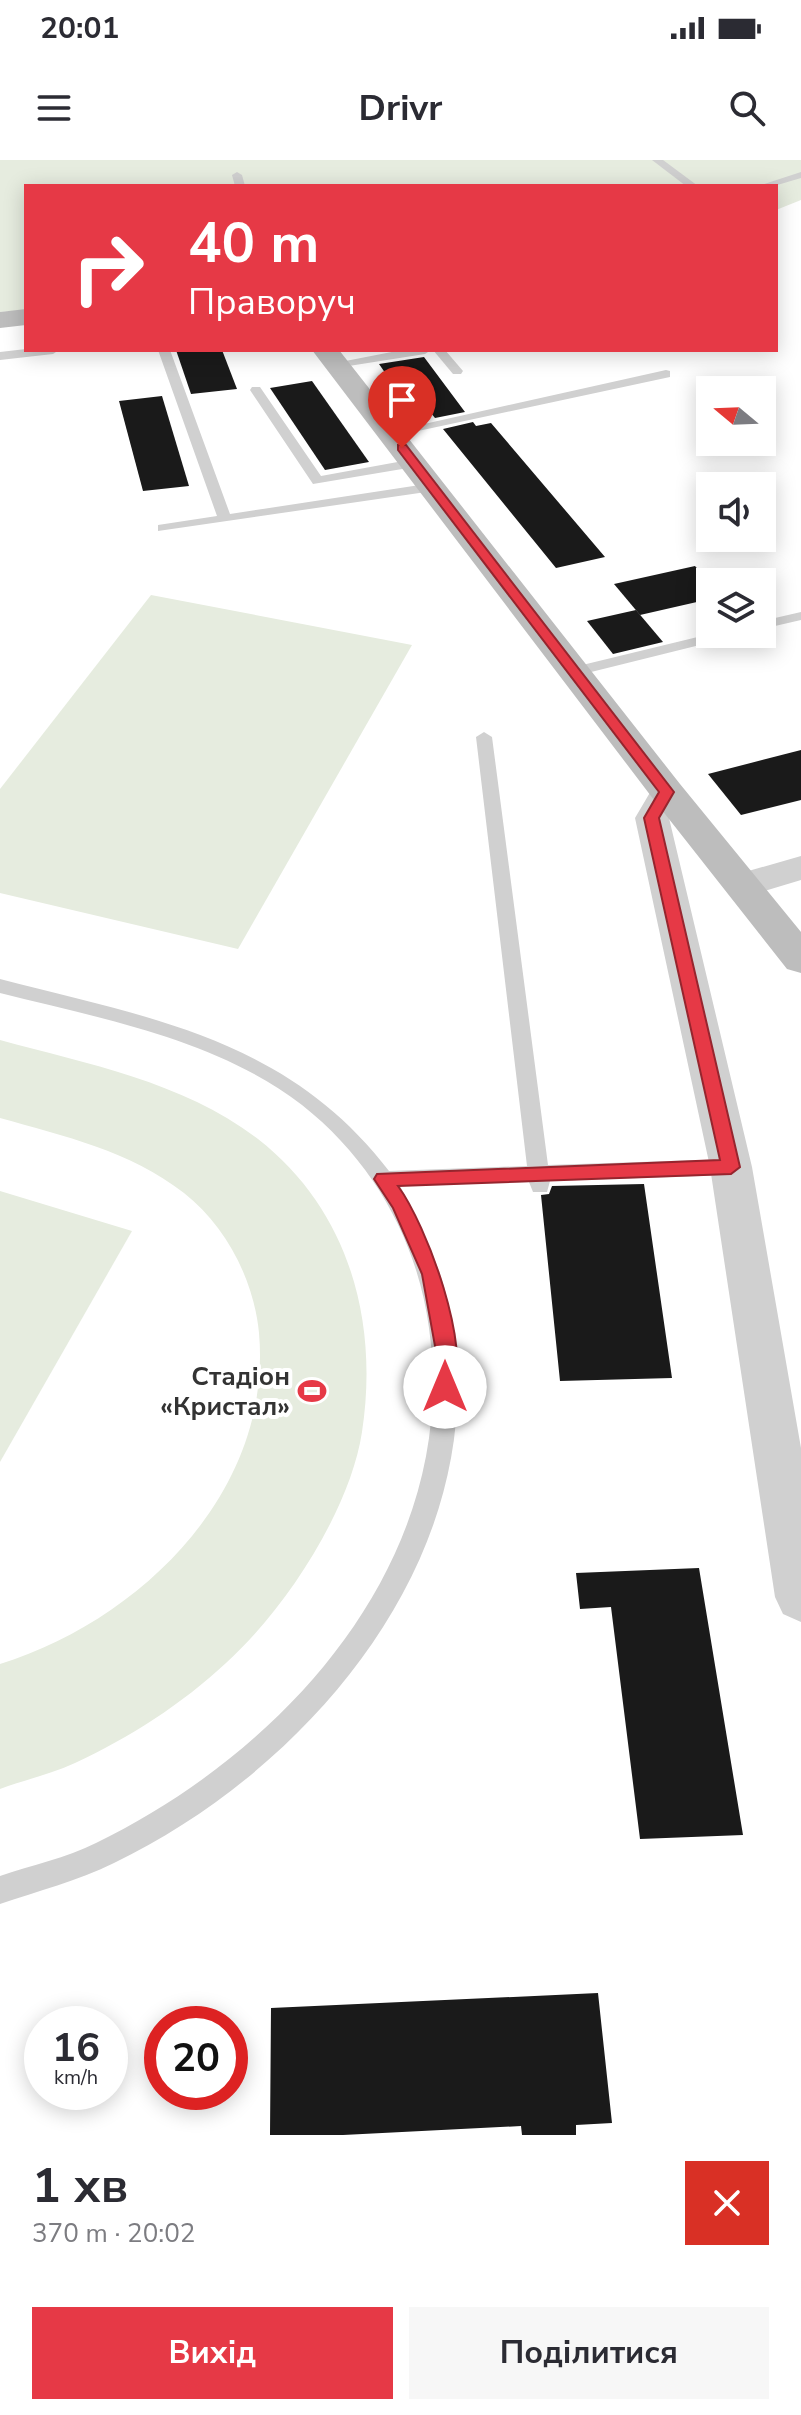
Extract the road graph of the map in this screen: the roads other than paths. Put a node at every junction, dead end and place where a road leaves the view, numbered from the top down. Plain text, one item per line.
1 (657, 160) edge
2 (801, 175) edge
3 (690, 184) edge
4 (770, 184) edge
5 (24, 317) edge
6 (0, 320) edge
7 (35, 352) edge
8 (165, 352) edge
9 (398, 352) edge
10 (441, 352) edge
11 (0, 356) edge
12 (331, 357) edge
13 (457, 371) dead end
14 (666, 374) dead end
15 (256, 390) dead end
16 (390, 433) junction
17 (424, 475) junction
18 (225, 518) junction
19 (163, 528) dead end
20 (801, 616) edge
21 (776, 622) edge
22 (696, 642) edge
23 (575, 671) junction
24 (484, 737) dead end
25 (667, 792) junction
26 (801, 868) edge
27 (744, 885) junction
28 (801, 959) edge
29 (0, 986) edge
30 (731, 1167) junction
31 (383, 1179) junction
32 (539, 1180) junction
33 (801, 1597) edge
34 (0, 1890) edge

1 - 3 lane
2 - 4 lane
5 - 6 street
7 - 11 lane
8 - 18 lane
9 - 12 lane
10 - 13 lane
12 - 16 street
14 - 16 lane
15 - 17 lane
16 - 17 street
17 - 18 lane
17 - 23 street
18 - 19 lane
20 - 21 lane
22 - 23 lane
23 - 25 street
24 - 32 lane
25 - 27 street
25 - 30 street
26 - 27 street
27 - 28 street
29 - 31 lane
30 - 32 lane
30 - 33 street
31 - 32 lane
31 - 34 lane

